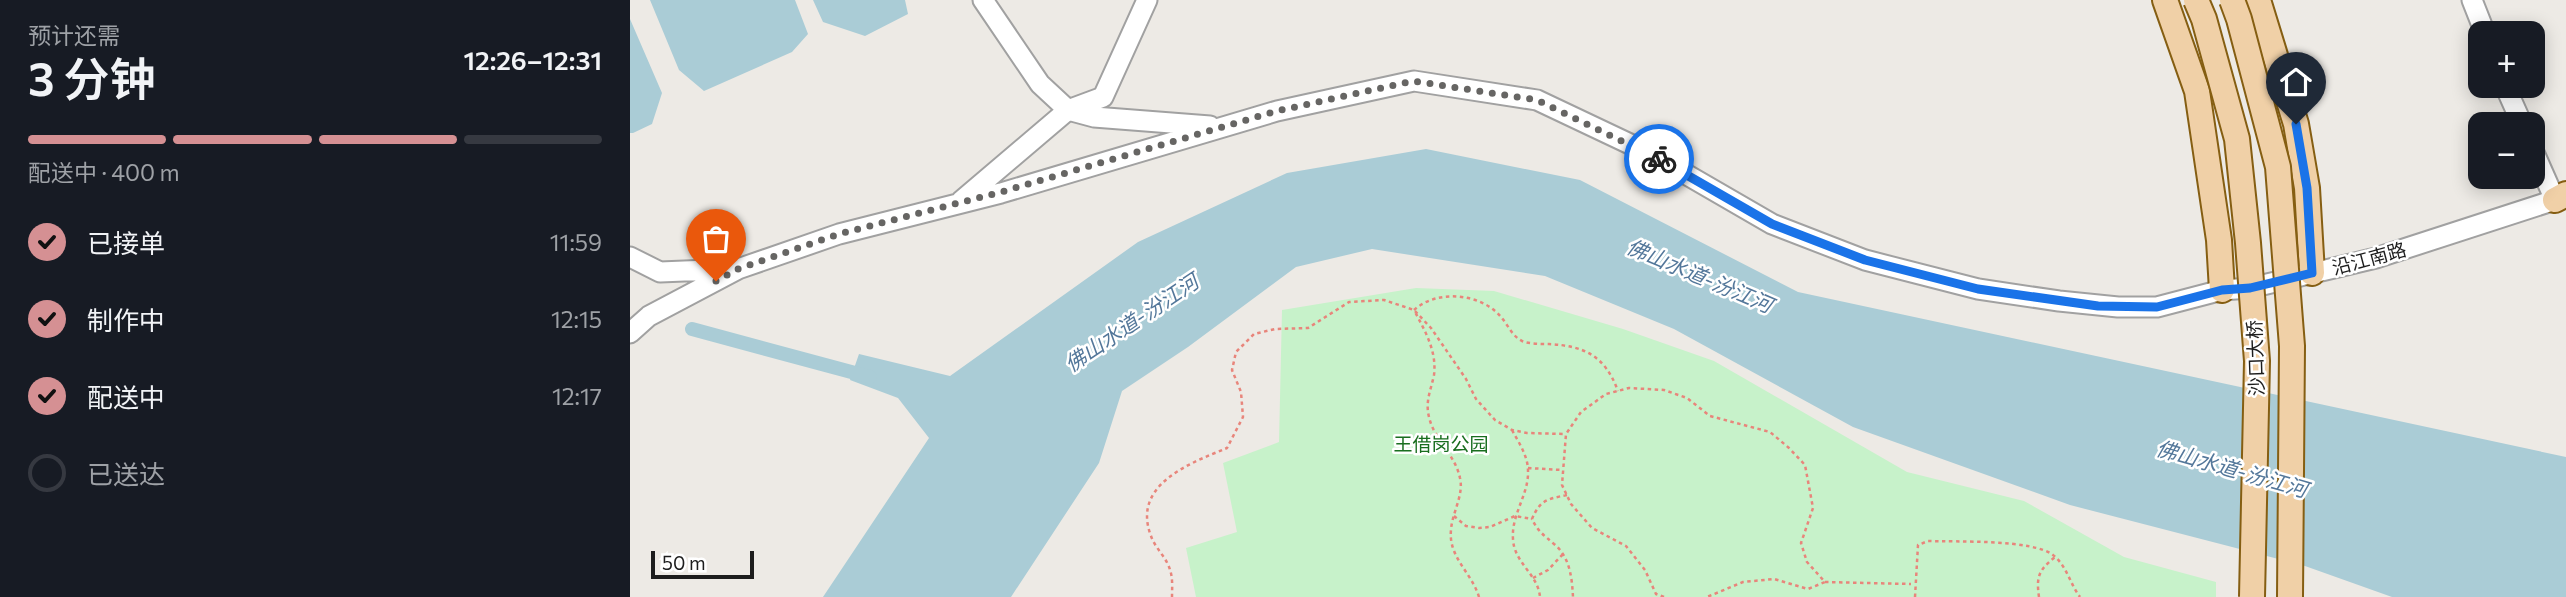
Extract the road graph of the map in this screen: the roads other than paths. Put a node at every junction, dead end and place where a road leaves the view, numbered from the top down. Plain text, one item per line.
1 (983, 0) edge
2 (1147, 0) edge
3 (2165, 0) edge
4 (2196, 0) edge
5 (2232, 0) edge
6 (2258, 0) edge
7 (2472, 0) edge
8 (2480, 21) edge
9 (1068, 110) junction
10 (1222, 127) junction
11 (2545, 169) edge
12 (2562, 197) edge
13 (957, 204) junction
14 (630, 257) edge
15 (738, 269) junction
16 (2312, 273) junction
17 (2222, 290) junction
18 (630, 333) edge
19 (2252, 597) edge
20 (2290, 597) edge

1 - 9 street
2 - 9 street
3 - 17 main road
4 - 19 main road, 沙口大桥, bridge
5 - 20 main road, 沙口大桥, bridge
6 - 16 main road
7 - 8 street
9 - 10 street
9 - 13 street
10 - 13 street, 沿江南路
10 - 17 street, 沿江南路
11 - 12 street
12 - 16 street, 沿江南路
13 - 15 street, 沿江南路
14 - 15 street
15 - 18 street, 沿江南路
16 - 17 street, 沿江南路

